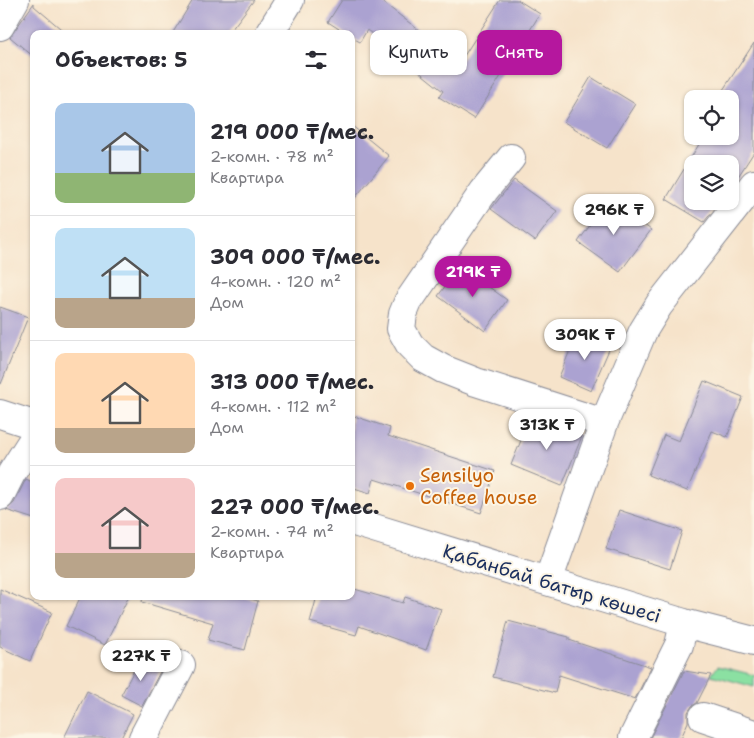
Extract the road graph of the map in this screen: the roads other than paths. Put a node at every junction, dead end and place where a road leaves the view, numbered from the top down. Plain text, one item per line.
1 (14, 0) edge
2 (290, 0) edge
3 (0, 26) edge
4 (271, 30) edge
5 (511, 158) dead end
6 (754, 184) edge
7 (0, 414) edge
8 (604, 423) junction
9 (30, 424) edge
10 (30, 444) edge
11 (0, 496) edge
12 (355, 522) edge
13 (548, 581) junction
14 (684, 623) junction
15 (754, 641) edge
16 (181, 665) dead end
17 (702, 717) dead end
18 (754, 734) edge
19 (143, 738) edge
20 (633, 738) edge

1 - 3 street
2 - 4 street
5 - 8 street
6 - 8 street
7 - 9 street
8 - 13 street
10 - 11 street
12 - 13 street, Қабанбай батыр көшесі
13 - 14 street, Қабанбай батыр көшесі
14 - 15 street, Қабанбай батыр көшесі
14 - 20 street
16 - 19 street
17 - 18 street

